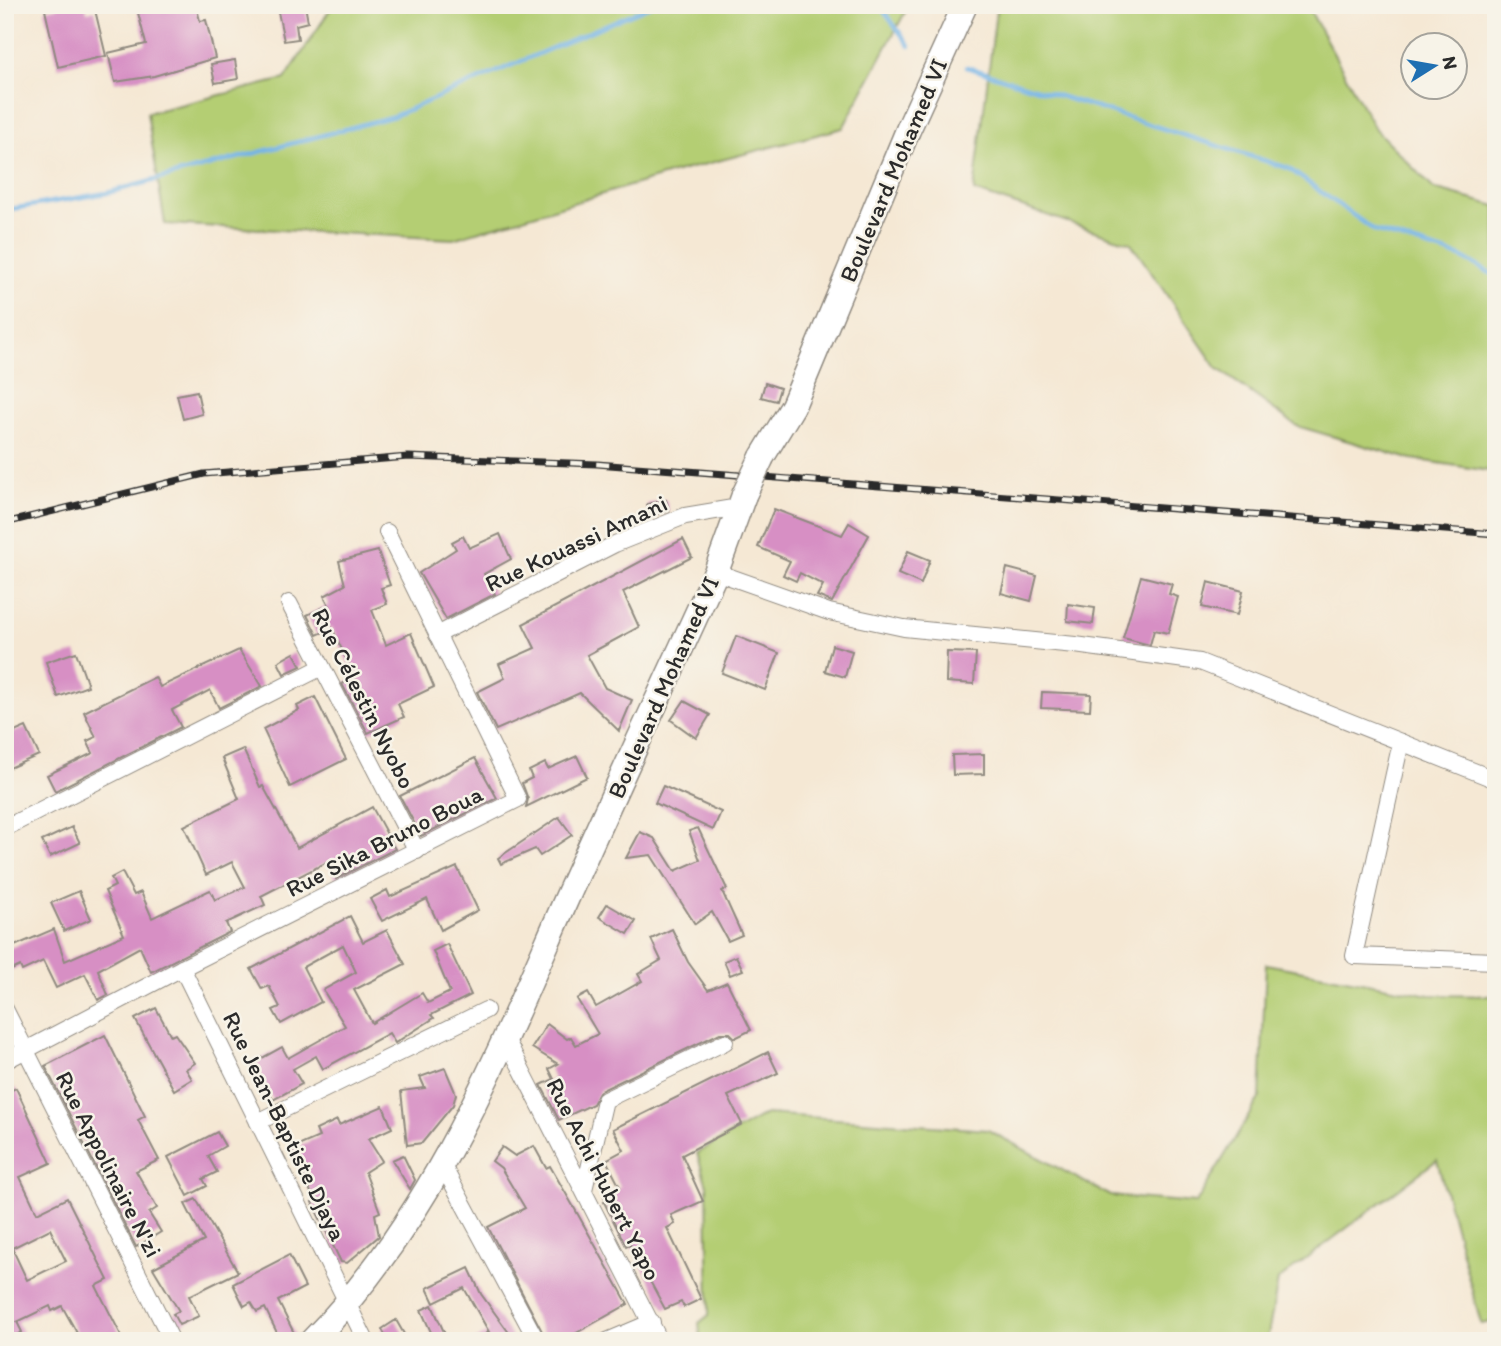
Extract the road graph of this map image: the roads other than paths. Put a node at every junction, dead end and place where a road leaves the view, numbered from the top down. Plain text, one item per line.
1 (965, 5) edge
2 (741, 501) junction
3 (387, 532) dead end
4 (716, 572) junction
5 (289, 603) dead end
6 (437, 635) junction
7 (322, 667) junction
8 (1401, 742) junction
9 (1496, 780) edge
10 (5, 828) edge
11 (417, 851) junction
12 (1496, 961) edge
13 (182, 968) junction
14 (5, 1009) edge
15 (486, 1010) dead end
16 (506, 1039) junction
17 (725, 1042) dead end
18 (27, 1050) junction
19 (5, 1061) edge
20 (258, 1122) junction
21 (443, 1166) junction
22 (584, 1190) junction
23 (348, 1305) junction
24 (652, 1322) junction
25 (172, 1341) edge
26 (313, 1341) edge
27 (366, 1341) edge
28 (537, 1341) edge
29 (607, 1341) edge
30 (660, 1341) edge

1 - 2 main road, Boulevard Mohamed VI, bridge
2 - 4 main road, Boulevard Mohamed VI
2 - 6 street, Rue Kouassi Amani
3 - 6 street, Rue Sika Bruno Boua
4 - 8 street
4 - 16 main road, Boulevard Mohamed VI
5 - 7 street, Rue Célestin Nyobo
6 - 11 street, Rue Sika Bruno Boua
7 - 10 street
7 - 11 street, Rue Célestin Nyobo
8 - 9 street
8 - 12 street
11 - 13 street, Rue Sika Bruno Boua
13 - 18 street, Rue Sika Bruno Boua
13 - 20 street, Rue Jean-Baptiste Djaya
14 - 18 street, Rue Appolinaire N'zi
15 - 20 street
16 - 21 main road, Boulevard Mohamed VI
16 - 22 street, Rue Achi Hubert Yapo
17 - 22 street
18 - 19 street, Rue Sika Bruno Boua
18 - 25 street, Rue Appolinaire N'zi
20 - 23 street, Rue Jean-Baptiste Djaya
21 - 23 main road, Boulevard Mohamed VI
21 - 28 street
22 - 24 street, Rue Achi Hubert Yapo
23 - 26 main road, Boulevard Mohamed VI
23 - 27 street, Rue Jean-Baptiste Djaya
24 - 29 street
24 - 30 street, Rue Achi Hubert Yapo

